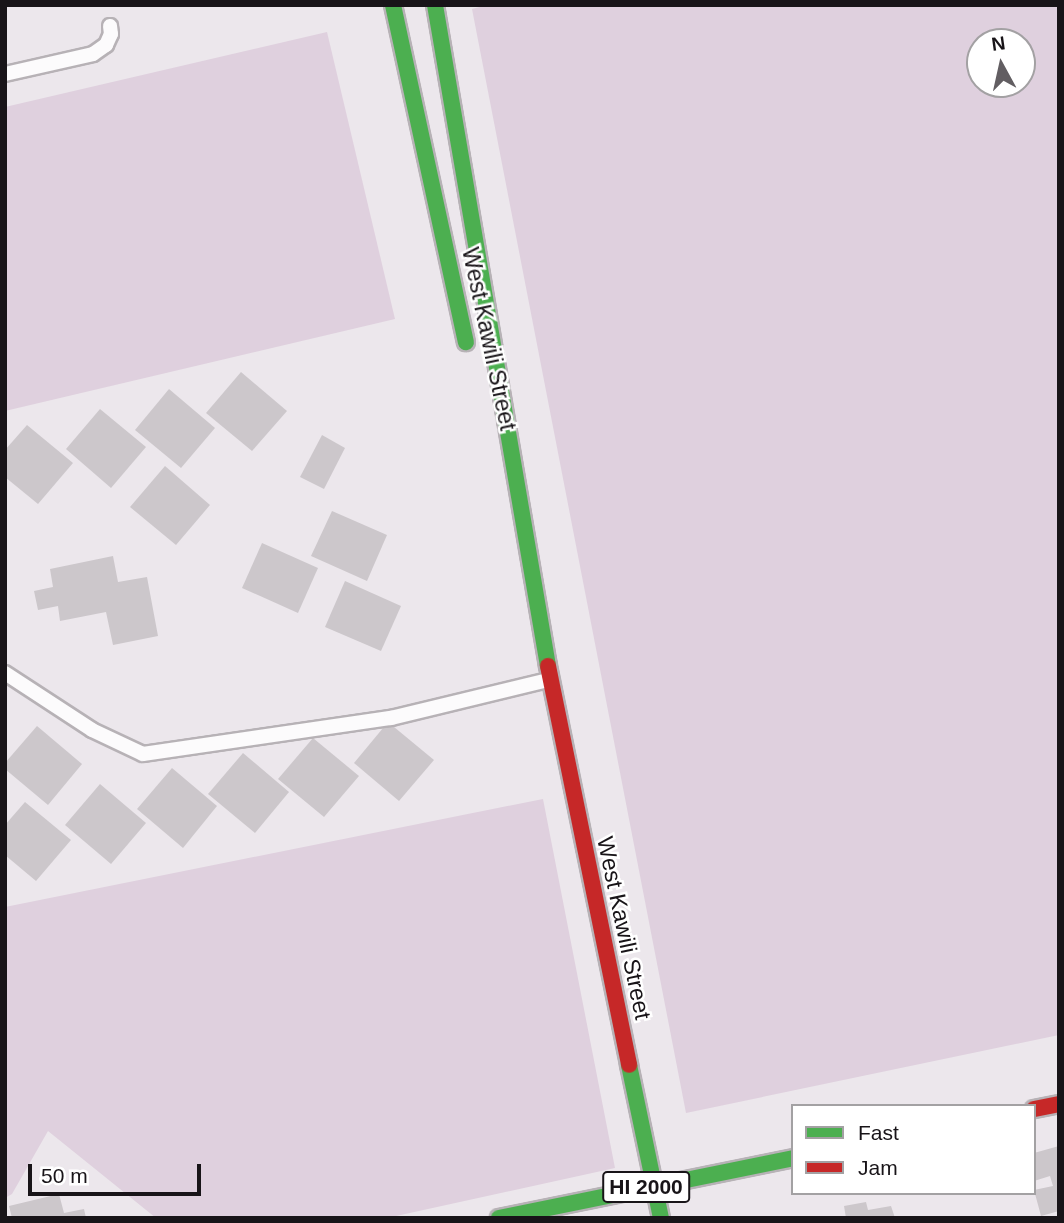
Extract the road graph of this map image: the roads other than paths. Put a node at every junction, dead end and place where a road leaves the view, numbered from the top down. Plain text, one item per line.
1 (393, 5) edge
2 (435, 5) edge
3 (110, 26) dead end
4 (5, 74) edge
5 (469, 353) dead end
6 (503, 497) dead end
7 (5, 673) edge
8 (550, 680) junction
9 (1059, 1104) edge
10 (1036, 1109) edge
11 (791, 1158) edge
12 (654, 1186) junction
13 (499, 1218) edge
14 (661, 1218) edge

1 - 5 main road, West Kawili Street
2 - 8 main road, West Kawili Street
3 - 4 lane
6 - 8 main road, West Kawili Street
7 - 8 lane
8 - 12 main road, West Kawili Street
9 - 10 main road
11 - 12 main road, HI 2000
12 - 13 main road, HI 2000
12 - 14 main road, West Kawili Street

